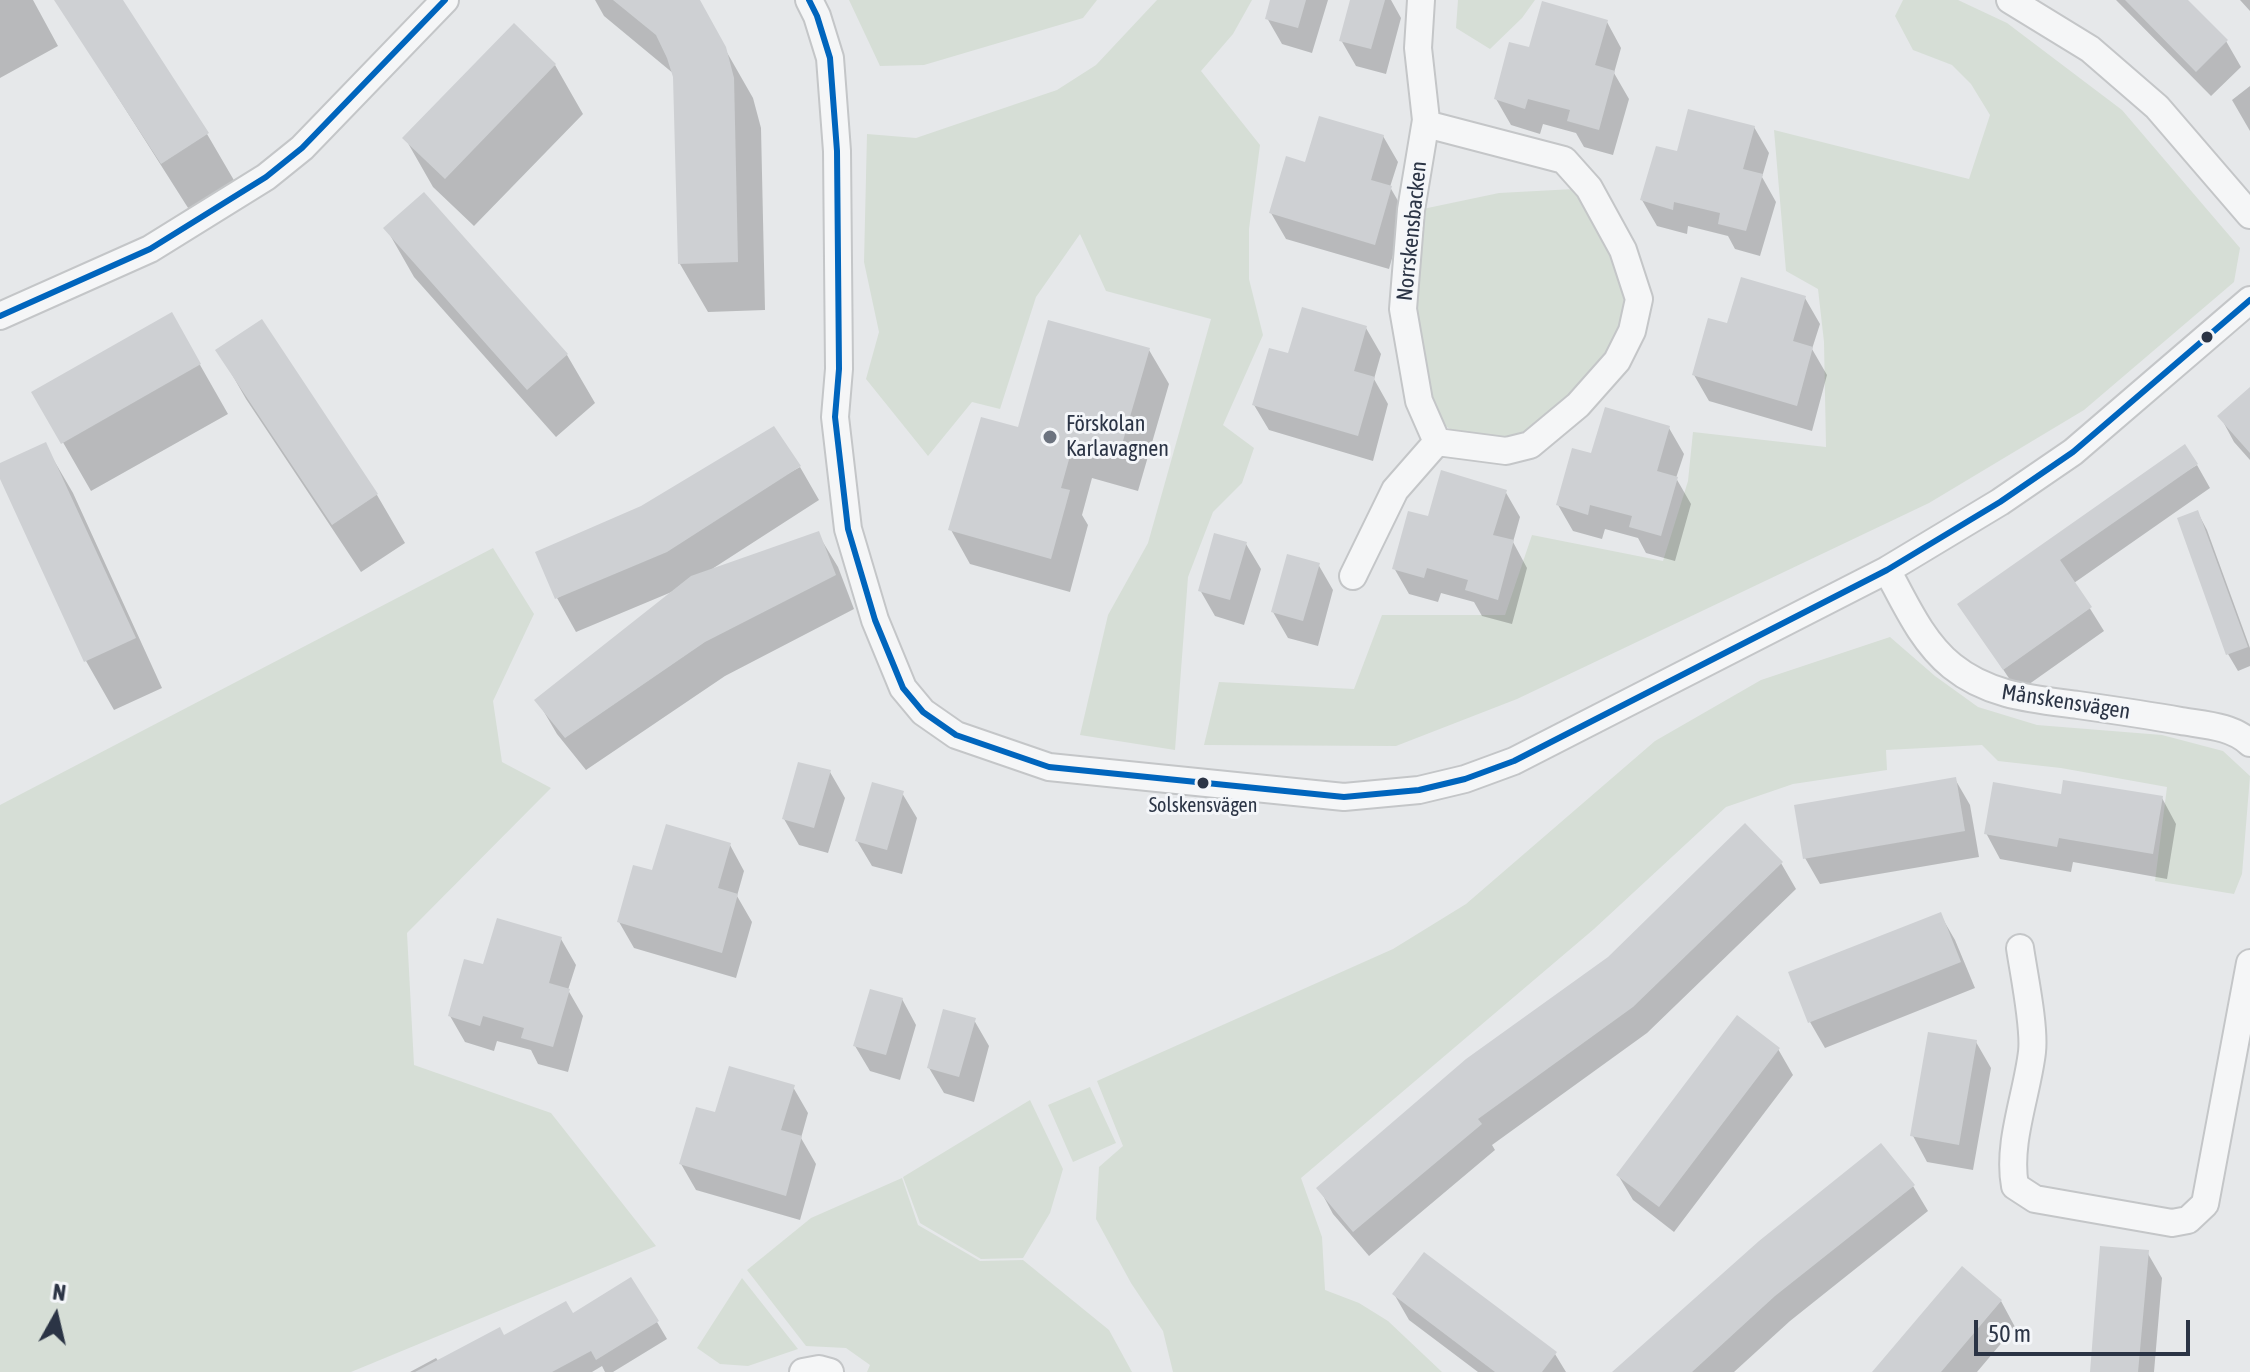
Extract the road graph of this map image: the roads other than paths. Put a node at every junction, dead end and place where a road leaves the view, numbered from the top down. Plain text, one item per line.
1 (445, 0) edge
2 (809, 0) edge
3 (1421, 0) edge
4 (2010, 0) edge
5 (1426, 124) junction
6 (2250, 215) edge
7 (2250, 300) edge
8 (0, 316) edge
9 (1437, 442) junction
10 (1887, 570) junction
11 (1353, 576) dead end
12 (2250, 743) edge
13 (2020, 948) dead end
14 (2250, 963) edge
15 (803, 1372) edge
16 (830, 1372) edge

1 - 8 street
2 - 10 street
3 - 5 street, Norrskensbacken
4 - 6 street
5 - 9 street, Norrskensbacken
5 - 9 street
7 - 10 street
9 - 11 street
10 - 12 street, Månskensvägen
13 - 14 street
15 - 16 street

